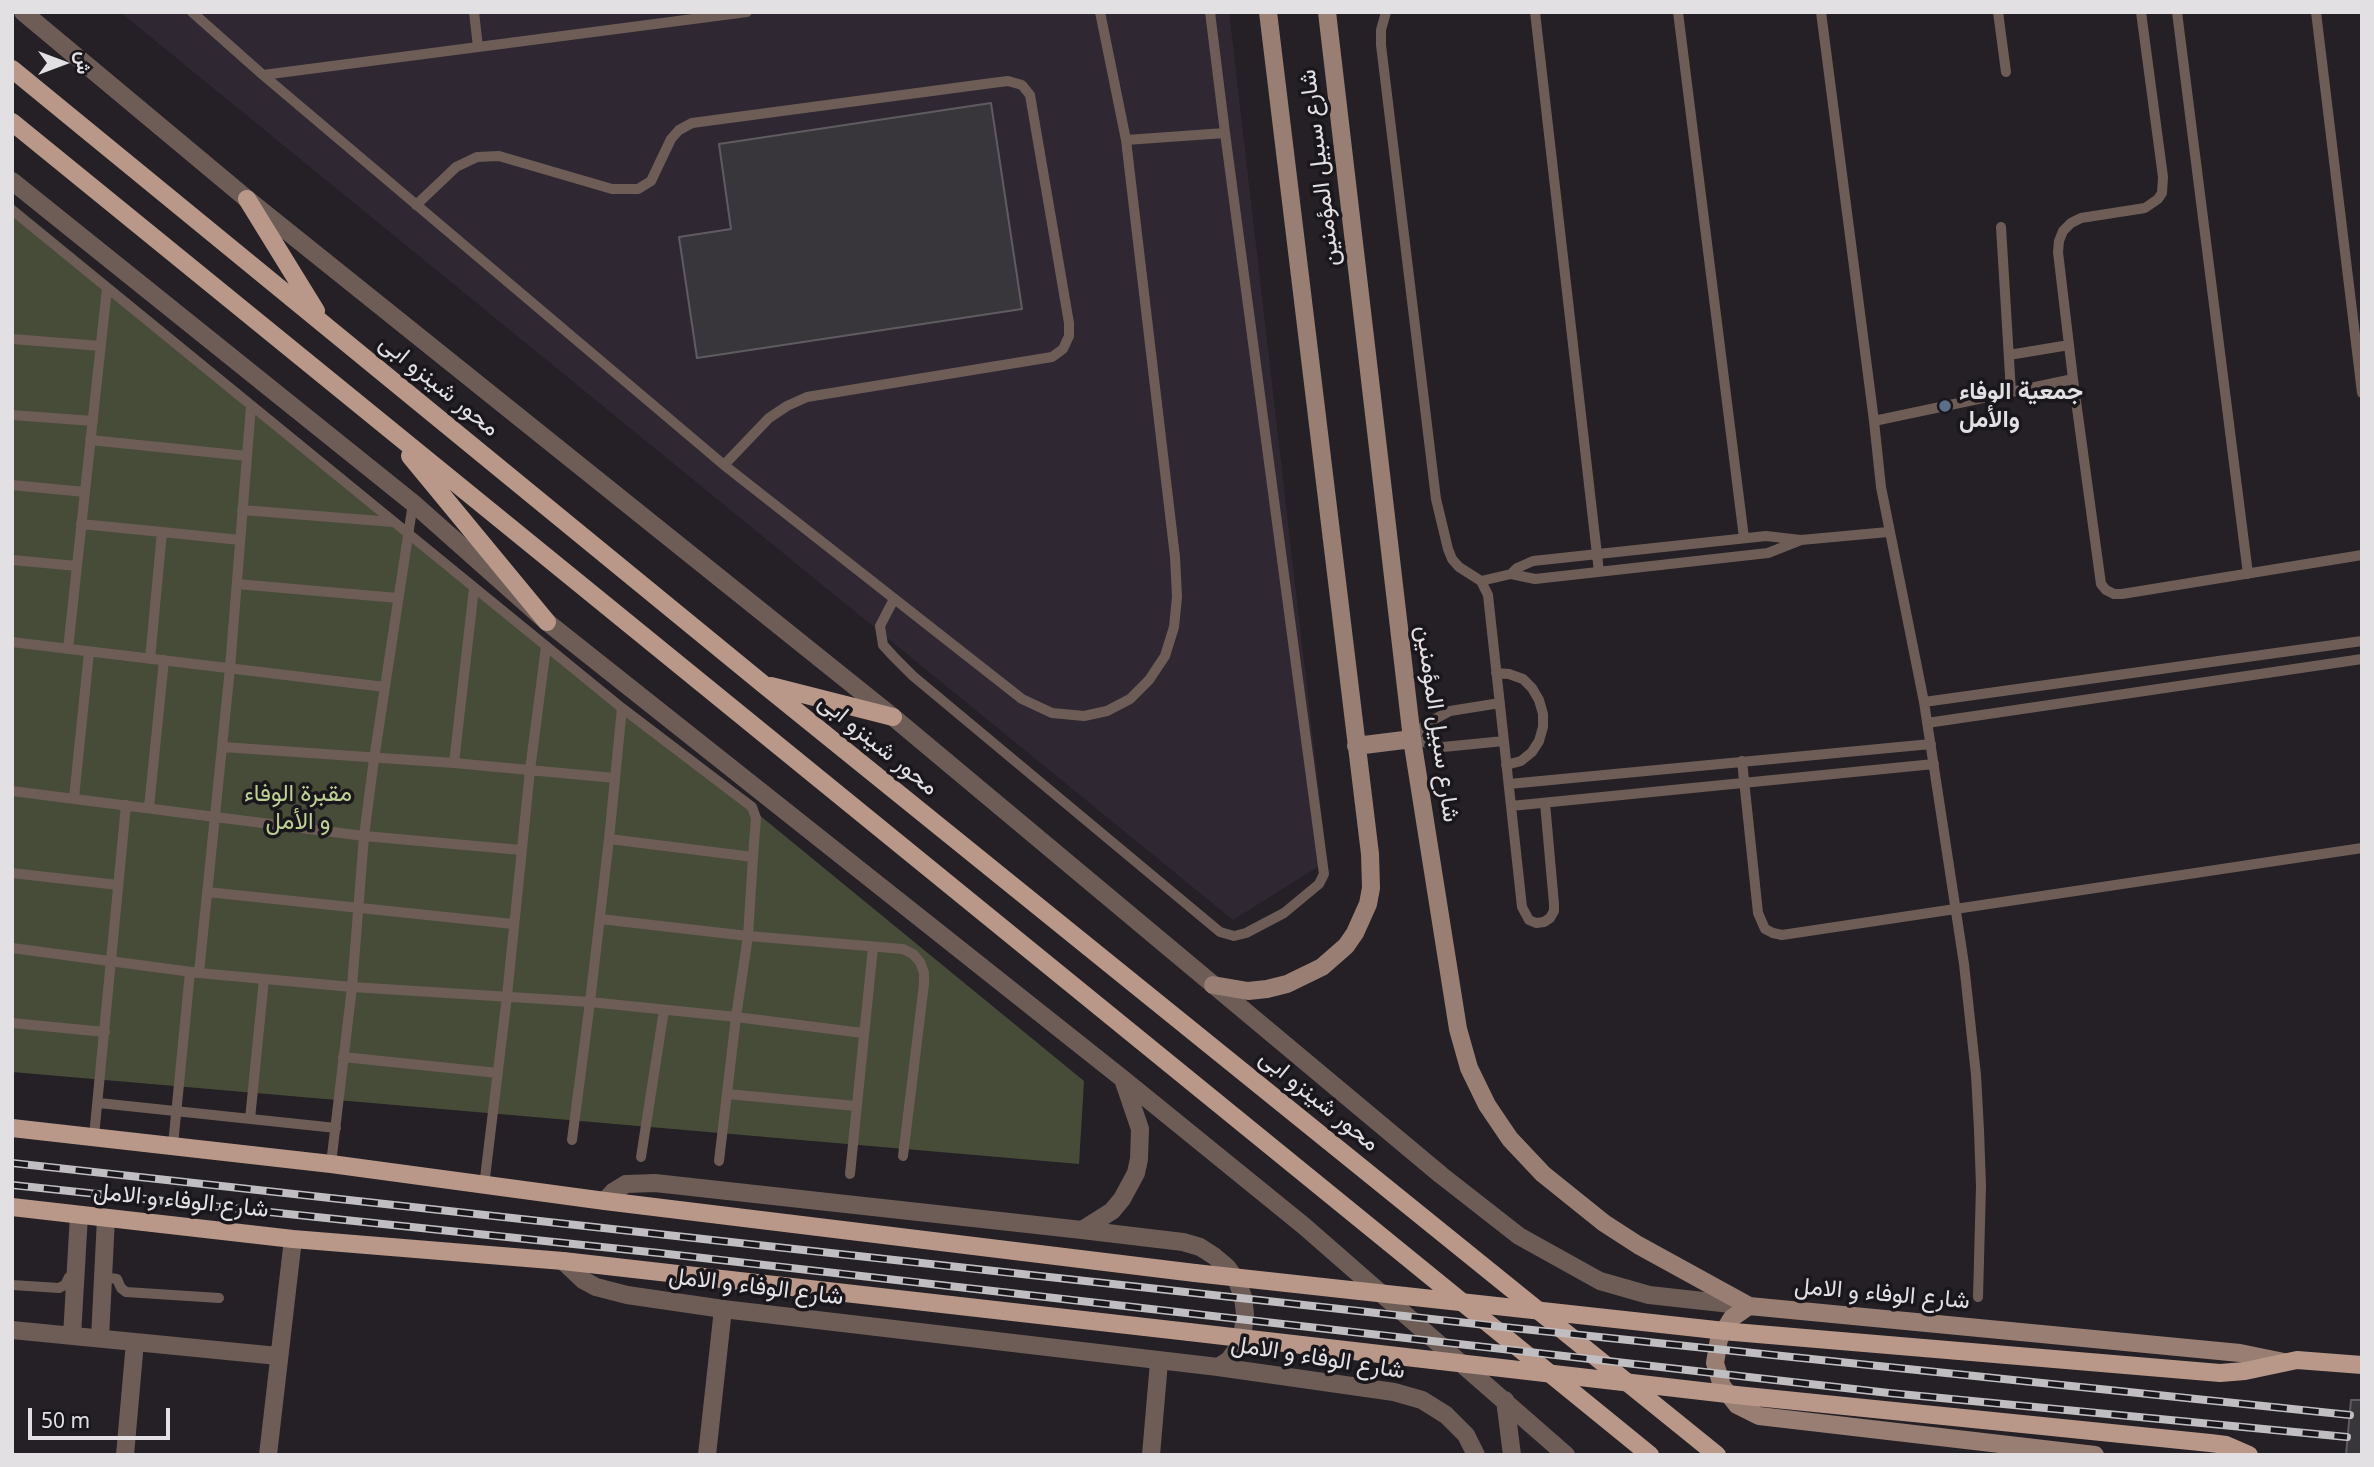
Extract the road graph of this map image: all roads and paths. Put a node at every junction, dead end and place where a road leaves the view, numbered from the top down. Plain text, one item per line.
1 (23, 12) edge
2 (192, 12) edge
3 (474, 12) edge
4 (747, 12) edge
5 (1100, 12) edge
6 (1210, 12) edge
7 (1268, 12) edge
8 (1327, 12) edge
9 (1386, 12) edge
10 (1535, 12) edge
11 (1678, 12) edge
12 (1821, 12) edge
13 (1998, 12) edge
14 (2141, 12) edge
15 (2177, 12) edge
16 (2316, 12) edge
17 (478, 47) junction
18 (12, 69) edge
19 (2006, 72) dead end
20 (263, 75) junction
21 (12, 122) edge
22 (1224, 133) junction
23 (1126, 140) junction
24 (12, 181) edge
25 (247, 199) junction
26 (416, 205) junction
27 (12, 211) edge
28 (2001, 227) dead end
29 (107, 288) junction
30 (323, 323) junction
31 (12, 339) edge
32 (2069, 345) junction
33 (101, 346) junction
34 (2009, 355) junction
35 (2073, 379) junction
36 (2011, 392) junction
37 (2362, 393) edge
38 (251, 406) junction
39 (12, 415) edge
40 (93, 421) junction
41 (1874, 421) junction
42 (383, 424) junction
43 (90, 440) junction
44 (247, 456) junction
45 (724, 465) junction
46 (12, 485) edge
47 (85, 492) junction
48 (413, 503) junction
49 (243, 510) junction
50 (393, 522) junction
51 (82, 524) junction
52 (162, 532) junction
53 (1888, 532) junction
54 (407, 534) junction
55 (1744, 538) junction
56 (240, 540) junction
57 (1801, 540) junction
58 (1597, 554) junction
59 (2362, 555) edge
60 (12, 560) edge
61 (77, 566) junction
62 (1599, 572) junction
63 (1511, 574) junction
64 (2248, 574) junction
65 (1480, 581) junction
66 (237, 584) junction
67 (474, 588) junction
68 (398, 598) junction
69 (894, 599) junction
70 (547, 622) junction
71 (2362, 641) edge
72 (13, 645) edge
73 (546, 647) junction
74 (68, 649) junction
75 (89, 652) junction
76 (150, 659) junction
77 (2362, 659) edge
78 (164, 660) junction
79 (230, 668) junction
80 (1496, 673) junction
81 (763, 684) junction
82 (385, 687) junction
83 (1924, 702) junction
84 (1500, 704) junction
85 (622, 708) junction
86 (893, 717) junction
87 (1927, 723) junction
88 (1412, 739) junction
89 (1504, 741) junction
90 (1931, 744) junction
91 (1356, 746) junction
92 (223, 747) junction
93 (374, 759) junction
94 (1742, 761) junction
95 (454, 763) junction
96 (1934, 764) junction
97 (1506, 765) junction
98 (530, 770) junction
99 (615, 778) junction
100 (1509, 784) junction
101 (1744, 784) junction
102 (12, 791) edge
103 (74, 798) junction
104 (1545, 803) junction
105 (126, 804) junction
106 (1511, 806) junction
107 (149, 807) junction
108 (215, 817) junction
109 (364, 836) junction
110 (609, 839) junction
111 (2362, 848) edge
112 (521, 850) junction
113 (753, 857) junction
114 (12, 873) edge
115 (118, 885) junction
116 (207, 892) junction
117 (359, 908) junction
118 (1956, 909) junction
119 (600, 919) junction
120 (513, 924) junction
121 (748, 936) junction
122 (873, 947) junction
123 (12, 948) edge
124 (111, 962) junction
125 (195, 973) junction
126 (264, 979) junction
127 (1213, 985) junction
128 (352, 987) junction
129 (507, 996) junction
130 (590, 1002) junction
131 (664, 1010) junction
132 (736, 1017) junction
133 (12, 1023) edge
134 (105, 1032) junction
135 (863, 1033) junction
136 (344, 1057) junction
137 (498, 1073) junction
138 (1123, 1079) junction
139 (727, 1094) junction
140 (99, 1103) junction
141 (856, 1106) junction
142 (177, 1111) junction
143 (250, 1119) junction
144 (12, 1128) edge
145 (336, 1128) junction
146 (94, 1136) junction
147 (572, 1140) dead end
148 (173, 1145) junction
149 (904, 1156) dead end
150 (642, 1157) dead end
151 (719, 1161) dead end
152 (331, 1164) junction
153 (850, 1174) dead end
154 (484, 1185) junction
155 (606, 1201) junction
156 (12, 1207) edge
157 (79, 1215) junction
158 (106, 1218) junction
159 (1083, 1230) junction
160 (293, 1238) junction
161 (563, 1261) junction
162 (75, 1281) junction
163 (103, 1282) junction
164 (12, 1285) edge
165 (1978, 1297) dead end
166 (219, 1298) dead end
167 (1749, 1306) junction
168 (723, 1309) junction
169 (12, 1330) edge
170 (72, 1336) junction
171 (100, 1339) junction
172 (135, 1342) junction
173 (278, 1356) junction
174 (1160, 1362) junction
175 (2284, 1362) junction
176 (2362, 1365) edge
177 (1218, 1367) junction
178 (1505, 1400) junction
179 (2088, 1454) edge
180 (125, 1455) edge
181 (268, 1455) edge
182 (708, 1455) edge
183 (1151, 1455) edge
184 (1476, 1455) edge
185 (1512, 1455) edge
186 (1566, 1455) edge
187 (1650, 1455) edge
188 (1717, 1455) edge
189 (2095, 1455) edge
190 (2249, 1455) edge

1 - 25 street
2 - 20 lane
3 - 17 lane
4 - 17 lane
5 - 23 lane
6 - 22 lane
7 - 91 main road, شارع سبيل المؤمنين
8 - 88 main road, شارع سبيل المؤمنين
9 - 65 lane
10 - 58 lane
11 - 55 lane
12 - 41 lane
13 - 19 lane
14 - 32 lane
15 - 64 lane
16 - 37 lane
17 - 20 lane
18 - 30 main road, محور شينزو ابى
20 - 26 lane
21 - 42 main road
22 - 23 lane
22 - 69 lane
23 - 69 lane
24 - 48 street
25 - 30 main road
25 - 86 street
26 - 45 lane
26 - 45 lane
27 - 29 lane
28 - 34 lane
29 - 33 lane
29 - 38 lane
30 - 81 main road, محور شينزو ابى
31 - 33 lane
32 - 34 lane
32 - 35 lane
33 - 40 lane
34 - 36 lane
35 - 36 lane
35 - 64 lane
36 - 41 lane
38 - 44 lane
38 - 50 lane
39 - 40 lane
40 - 43 lane
41 - 53 lane
42 - 70 main road
42 - 187 main road
43 - 44 lane
43 - 47 lane
44 - 49 lane
45 - 69 lane
46 - 47 lane
47 - 51 lane
48 - 54 lane
48 - 70 street
49 - 50 lane
49 - 56 lane
50 - 54 lane
51 - 52 lane
51 - 61 lane
52 - 56 lane
52 - 76 lane
53 - 57 lane
53 - 83 lane
54 - 67 lane
54 - 68 lane
55 - 57 lane
55 - 58 lane
56 - 66 lane
57 - 62 lane
58 - 62 lane
58 - 63 lane
59 - 64 lane
60 - 61 lane
61 - 74 lane
62 - 63 lane
63 - 65 lane
65 - 80 lane
66 - 68 lane
66 - 79 lane
67 - 73 lane
67 - 95 lane
68 - 82 lane
70 - 138 street
71 - 83 lane
72 - 74 lane
73 - 85 lane
73 - 98 lane
74 - 75 lane
75 - 76 lane
75 - 103 lane
76 - 78 lane
77 - 87 lane
78 - 79 lane
78 - 107 lane
79 - 82 lane
79 - 92 lane
80 - 84 lane
80 - 97 lane
81 - 86 main road
81 - 188 main road, محور شينزو ابى
82 - 93 lane
83 - 87 lane
84 - 88 lane
84 - 89 lane
85 - 99 lane
85 - 113 lane
86 - 127 street
87 - 90 lane
88 - 89 lane
88 - 91 main road
88 - 167 main road, شارع سبيل المؤمنين
89 - 97 lane
90 - 94 lane
90 - 96 lane
91 - 127 main road, شارع سبيل المؤمنين
92 - 93 lane
92 - 108 lane
93 - 95 lane
93 - 109 lane
94 - 100 lane
94 - 101 lane
95 - 98 lane
96 - 101 lane
96 - 118 lane
97 - 100 lane
98 - 99 lane
98 - 112 lane
99 - 110 lane
100 - 106 lane
101 - 104 lane
101 - 118 lane
102 - 103 lane
103 - 105 lane
104 - 106 lane
104 - 106 lane
105 - 107 lane
105 - 115 lane
107 - 108 lane
108 - 109 lane
108 - 116 lane
109 - 112 lane
109 - 117 lane
110 - 113 lane
110 - 119 lane
111 - 118 lane
112 - 120 lane
113 - 121 lane
114 - 115 lane
115 - 124 lane
116 - 117 lane
116 - 125 lane
117 - 120 lane
117 - 128 lane
118 - 165 lane
119 - 121 lane
119 - 130 lane
120 - 129 lane
121 - 122 lane
121 - 132 lane
122 - 135 lane
122 - 149 lane
123 - 124 lane
124 - 125 lane
124 - 134 lane
125 - 126 lane
125 - 142 lane
126 - 128 lane
126 - 143 lane
127 - 167 street
128 - 129 lane
128 - 136 lane
129 - 130 lane
129 - 137 lane
130 - 131 lane
130 - 147 lane
131 - 132 lane
131 - 150 lane
132 - 135 lane
132 - 139 lane
133 - 134 lane
134 - 140 lane
135 - 141 lane
136 - 137 lane
136 - 145 lane
137 - 154 lane
138 - 159 street
138 - 178 street
139 - 141 lane
139 - 151 lane
140 - 142 lane
140 - 146 lane
141 - 153 lane
142 - 143 lane
142 - 148 lane
143 - 145 lane
144 - 146 main road
145 - 152 lane
146 - 148 main road
148 - 152 main road
152 - 154 main road
154 - 155 main road
155 - 159 street
155 - 175 main road, bridge
156 - 157 main road, شارع الوفاء و الامل
157 - 158 main road, شارع الوفاء و الامل
157 - 162 street
158 - 160 main road, شارع الوفاء و الامل
158 - 163 street
159 - 177 street
160 - 161 main road, شارع الوفاء و الامل
160 - 173 street
161 - 168 street, شارع الوفاء و الامل
161 - 190 main road, bridge
162 - 163 street
162 - 164 lane
162 - 170 street
163 - 166 lane
163 - 171 street
167 - 175 main road, شارع الوفاء و الامل
167 - 179 main road
168 - 174 street, شارع الوفاء و الامل
168 - 182 street
169 - 170 street
170 - 171 street
171 - 172 street
172 - 173 street
172 - 180 street
173 - 181 street
174 - 177 street, شارع الوفاء و الامل
174 - 183 street
175 - 176 main road, شارع الوفاء و الامل
177 - 184 street, شارع الوفاء و الامل
178 - 185 street
178 - 186 street
179 - 189 main road

